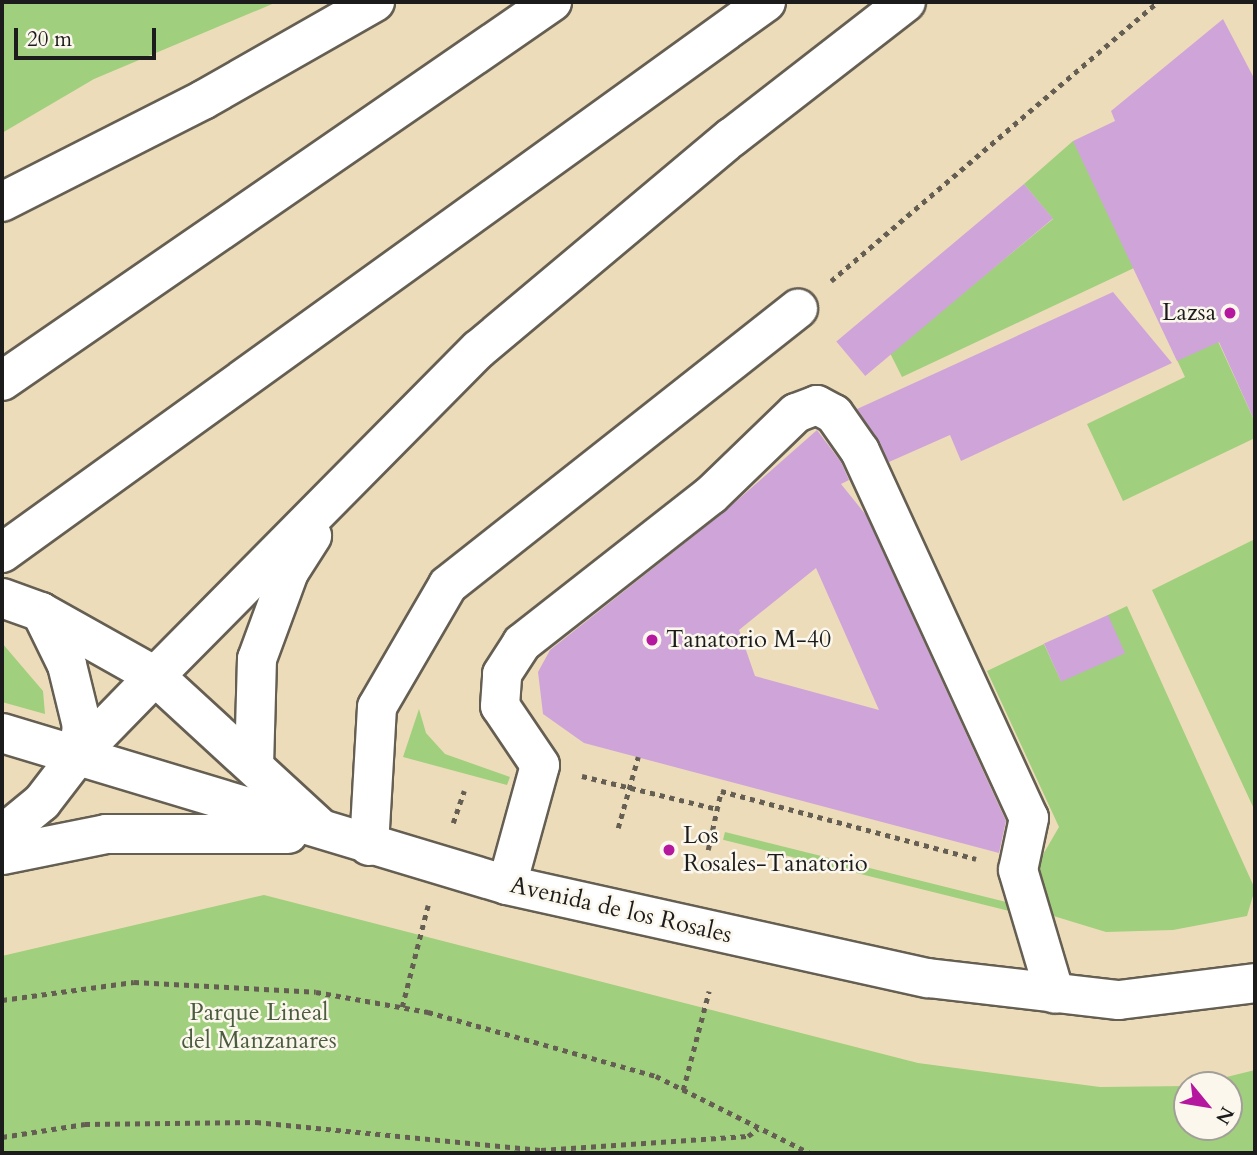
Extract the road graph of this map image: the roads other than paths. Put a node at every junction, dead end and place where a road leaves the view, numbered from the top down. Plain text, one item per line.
1 (375, 2) edge
2 (552, 2) edge
3 (766, 2) edge
4 (906, 2) edge
5 (2, 202) edge
6 (798, 309) road end
7 (2, 381) edge
8 (345, 483) junction
9 (2, 553) edge
10 (2, 598) edge
11 (41, 612) junction
12 (155, 676) junction
13 (2, 733) edge
14 (78, 755) junction
15 (254, 766) junction
16 (326, 834) junction
17 (2, 835) edge
18 (369, 846) junction
19 (2, 855) edge
20 (507, 885) junction
21 (1255, 983) edge
22 (1055, 994) junction

1 - 5 main road
2 - 7 main road
3 - 9 main road
4 - 8 main road
6 - 18 main road
8 - 12 main road
8 - 15 main road
10 - 11 main road
11 - 12 main road
11 - 14 main road
12 - 14 main road
12 - 15 main road
13 - 14 main road, Avenida de los Rosales
14 - 16 main road, Avenida de los Rosales
14 - 17 main road
15 - 16 main road
16 - 18 main road, Avenida de los Rosales
16 - 19 main road
18 - 20 main road, Avenida de los Rosales
20 - 22 main road, Avenida de los Rosales
20 - 22 main road
21 - 22 main road, Avenida de los Rosales

